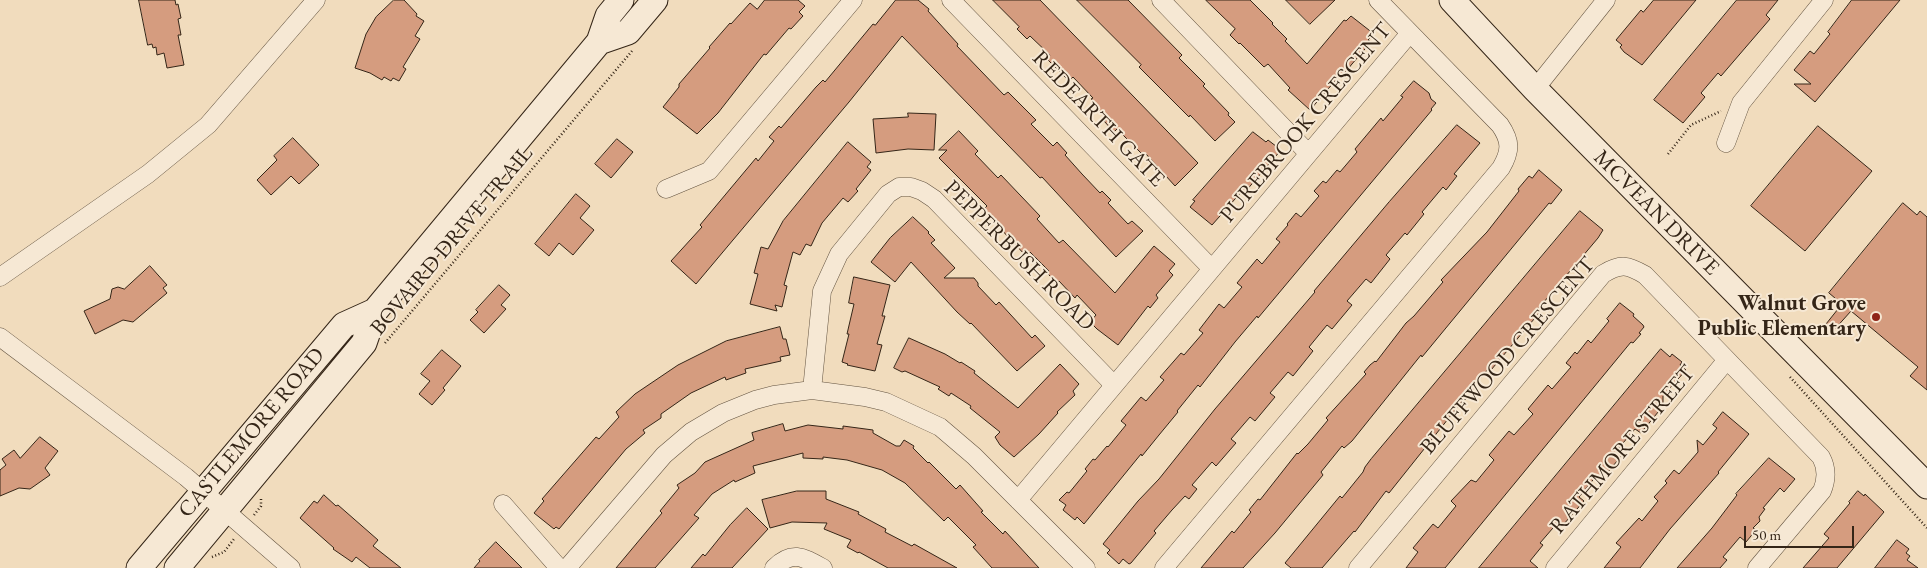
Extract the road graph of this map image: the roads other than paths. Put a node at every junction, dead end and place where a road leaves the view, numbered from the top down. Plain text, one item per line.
1 (316, 0) edge
2 (621, 0) edge
3 (656, 0) edge
4 (853, 0) edge
5 (951, 0) edge
6 (1161, 0) edge
7 (1378, 0) edge
8 (1452, 0) edge
9 (1606, 0) edge
10 (1824, 0) edge
11 (1410, 33) junction
12 (599, 42) junction
13 (1535, 89) junction
14 (1726, 144) dead end
15 (1308, 153) junction
16 (666, 189) dead end
17 (1212, 269) junction
18 (0, 277) edge
19 (375, 311) junction
20 (0, 337) edge
21 (1726, 360) junction
22 (1114, 385) junction
23 (812, 390) junction
24 (1927, 486) edge
25 (202, 492) junction
26 (1018, 500) junction
27 (502, 504) dead end
28 (225, 510) junction
29 (139, 568) edge
30 (177, 568) edge
31 (291, 568) edge
32 (558, 568) edge
33 (567, 568) edge
34 (774, 568) edge
35 (823, 568) edge
36 (1086, 568) edge
37 (1164, 568) edge
38 (1358, 568) edge
39 (1555, 568) edge
40 (1757, 568) edge

1 - 18 street
2 - 12 main road, CASTLEMORE ROAD
3 - 12 main road
4 - 16 street
5 - 17 street, REDEARTH GATE
6 - 15 street
7 - 11 street
8 - 13 main road, MCVEAN DRIVE
9 - 13 street
10 - 14 street
11 - 15 street, PUREBROOK CRESCENT
11 - 37 street, PUREBROOK CRESCENT
12 - 19 main road, CASTLEMORE ROAD
13 - 24 main road, MCVEAN DRIVE
15 - 17 street, PUREBROOK CRESCENT
17 - 22 street, PUREBROOK CRESCENT
19 - 25 main road, CASTLEMORE ROAD
19 - 28 main road, CASTLEMORE ROAD
20 - 25 street
21 - 38 street, BLUFFWOOD CRESCENT
21 - 39 street, RATHMORE STREET
21 - 40 street, BLUFFWOOD CRESCENT
22 - 23 street, PEPPERBUSH ROAD
22 - 26 street, PUREBROOK CRESCENT
23 - 26 street
23 - 33 street
25 - 28 street
25 - 29 main road, CASTLEMORE ROAD
26 - 36 street
27 - 32 street
28 - 30 main road, CASTLEMORE ROAD
28 - 31 street
34 - 35 street

